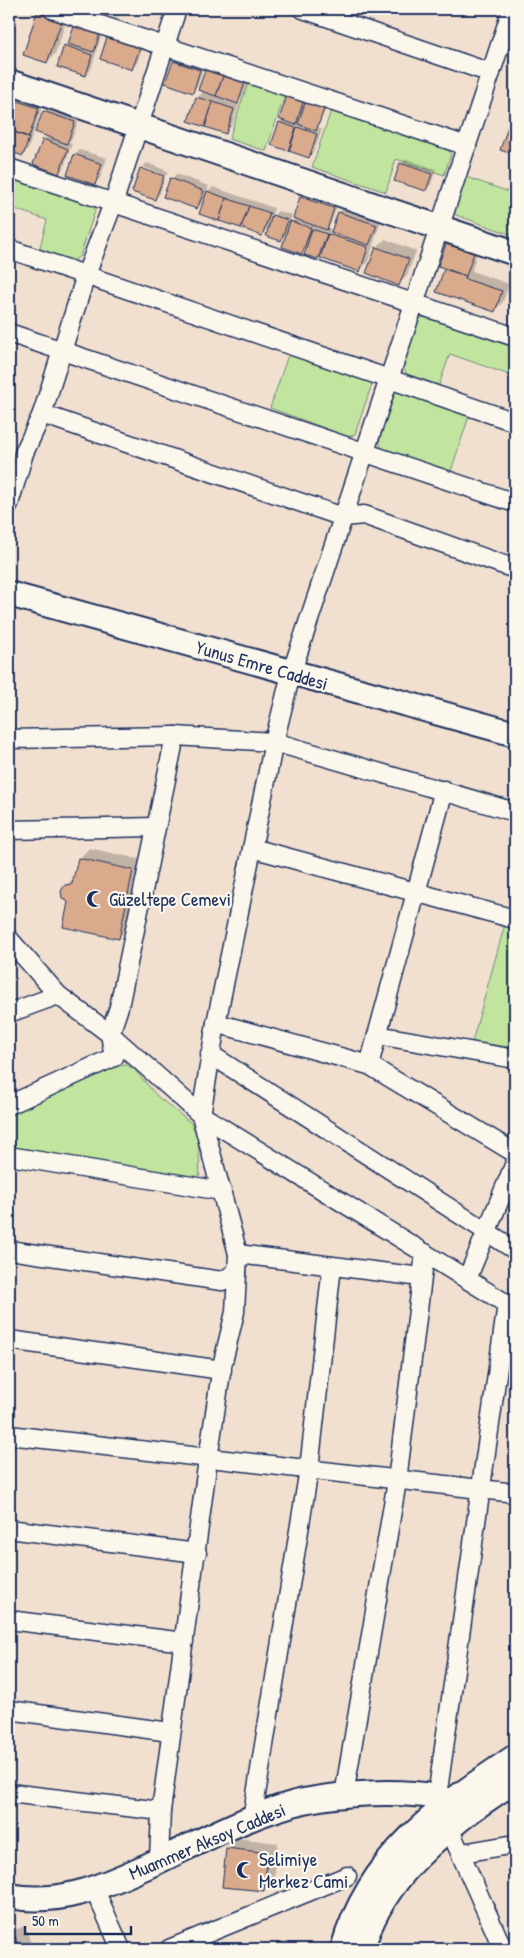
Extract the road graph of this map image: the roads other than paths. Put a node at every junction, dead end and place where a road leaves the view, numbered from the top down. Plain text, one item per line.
1 (52, 9) edge
2 (177, 9) edge
3 (303, 9) edge
4 (512, 9) edge
5 (164, 46) junction
6 (491, 73) junction
7 (9, 82) edge
8 (138, 125) junction
9 (467, 146) junction
10 (9, 168) edge
11 (114, 201) junction
12 (440, 227) junction
13 (9, 249) edge
14 (515, 252) edge
15 (86, 275) junction
16 (415, 304) junction
17 (9, 333) edge
18 (515, 337) edge
19 (64, 350) junction
20 (389, 380) junction
21 (42, 414) junction
22 (515, 422) edge
23 (16, 450) edge
24 (365, 452) junction
25 (515, 503) edge
26 (9, 504) edge
27 (343, 517) junction
28 (515, 569) edge
29 (9, 594) edge
30 (291, 674) junction
31 (515, 734) edge
32 (175, 736) junction
33 (9, 739) edge
34 (274, 742) junction
35 (444, 790) junction
36 (515, 812) edge
37 (156, 827) junction
38 (9, 830) edge
39 (252, 848) junction
40 (416, 892) junction
41 (515, 919) edge
42 (9, 939) edge
43 (58, 995) junction
44 (9, 1013) edge
45 (216, 1023) junction
46 (110, 1034) junction
47 (377, 1035) junction
48 (210, 1054) junction
49 (515, 1059) edge
50 (369, 1065) junction
51 (9, 1105) edge
52 (201, 1115) junction
53 (515, 1153) edge
54 (9, 1156) edge
55 (515, 1164) edge
56 (222, 1191) junction
57 (486, 1232) junction
58 (9, 1250) edge
59 (515, 1250) edge
60 (425, 1253) junction
61 (238, 1254) junction
62 (332, 1266) junction
63 (237, 1272) junction
64 (421, 1277) junction
65 (467, 1279) junction
66 (511, 1306) edge
67 (9, 1340) edge
68 (222, 1370) junction
69 (9, 1435) edge
70 (208, 1459) junction
71 (309, 1469) junction
72 (398, 1481) junction
73 (482, 1490) junction
74 (515, 1493) edge
75 (9, 1529) edge
76 (197, 1554) junction
77 (9, 1620) edge
78 (184, 1642) junction
79 (9, 1710) edge
80 (170, 1732) junction
81 (515, 1757) edge
82 (515, 1780) edge
83 (9, 1793) edge
84 (344, 1795) junction
85 (443, 1799) junction
86 (472, 1809) junction
87 (160, 1812) junction
88 (252, 1819) junction
89 (449, 1828) junction
90 (515, 1844) edge
91 (462, 1853) junction
92 (159, 1860) junction
93 (347, 1876) dead end
94 (94, 1888) junction
95 (9, 1896) edge
96 (121, 1949) edge
97 (169, 1949) edge
98 (344, 1949) edge
99 (362, 1949) edge
100 (503, 1949) edge

1 - 5 street
2 - 5 street
3 - 6 street
4 - 6 street
5 - 8 street
5 - 9 street
6 - 9 street
7 - 8 street
8 - 11 street
8 - 12 street
9 - 12 street
10 - 11 street
11 - 15 street
11 - 16 street
12 - 14 street
12 - 16 street
13 - 15 street
15 - 19 street
15 - 20 street
16 - 18 street
16 - 20 street
17 - 19 street
19 - 21 street
19 - 24 street
20 - 22 street
20 - 24 street
21 - 23 street
21 - 27 street
23 - 26 street
24 - 25 street
24 - 27 street
27 - 28 street
27 - 30 street
29 - 30 street, Yunus Emre Caddesi
30 - 31 street, Yunus Emre Caddesi
30 - 34 street
32 - 33 street
32 - 34 street
32 - 37 street
34 - 35 street
34 - 39 street
35 - 36 street
35 - 40 street
37 - 38 street
37 - 46 street
39 - 40 street
39 - 45 street
40 - 41 street
40 - 47 street
42 - 43 street
43 - 44 street
43 - 46 street
45 - 48 street
45 - 50 street
46 - 51 street
46 - 52 street
47 - 49 street
47 - 50 street
48 - 52 street
48 - 57 street
50 - 53 street
52 - 56 street
52 - 60 street
54 - 56 street
55 - 57 street
56 - 61 street
57 - 59 street
57 - 65 street
58 - 63 street
60 - 64 street
60 - 65 street
61 - 62 street
61 - 63 street
62 - 64 street
62 - 71 street
63 - 68 street
64 - 72 street
65 - 66 street
66 - 73 street
67 - 68 street
68 - 70 street
69 - 70 street
70 - 71 street
70 - 76 street
71 - 72 street
71 - 88 street
72 - 73 street
72 - 84 street
73 - 74 street
73 - 85 street
75 - 76 street
76 - 78 street
77 - 78 street
78 - 80 street
79 - 80 street
80 - 87 street
81 - 85 street
82 - 86 street
83 - 87 street
84 - 85 street, Muammer Aksoy Caddesi
84 - 88 street, Muammer Aksoy Caddesi
85 - 86 street, Muammer Aksoy Caddesi
85 - 98 street
86 - 89 street
87 - 92 street
88 - 92 street, Muammer Aksoy Caddesi
89 - 91 street
89 - 99 street
90 - 91 street
91 - 100 street
92 - 94 street, Muammer Aksoy Caddesi
93 - 97 street
94 - 95 street, Muammer Aksoy Caddesi
94 - 96 street

